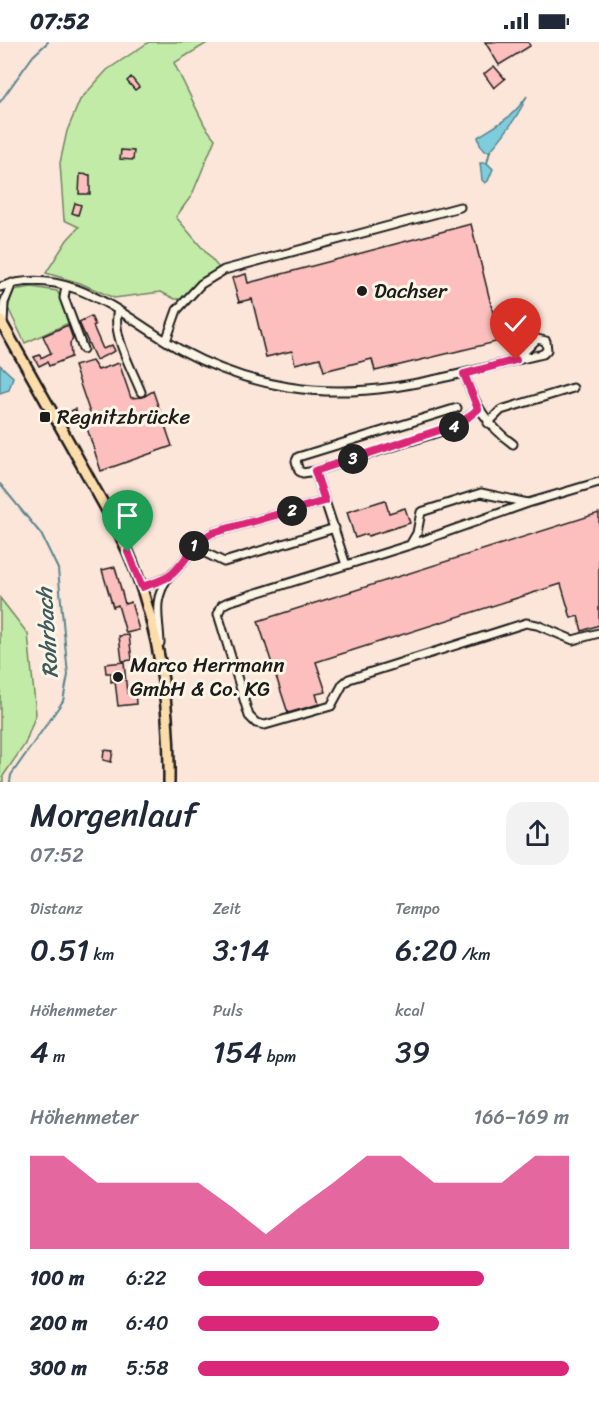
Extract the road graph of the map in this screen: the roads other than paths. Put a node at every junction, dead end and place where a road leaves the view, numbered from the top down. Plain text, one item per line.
1 (460, 207) dead end
2 (12, 283) junction
3 (66, 286) junction
4 (0, 288) edge
5 (118, 310) junction
6 (2, 323) edge
7 (166, 341) junction
8 (83, 349) dead end
9 (516, 360) dead end
10 (464, 374) junction
11 (573, 388) dead end
12 (141, 392) dead end
13 (457, 408) dead end
14 (478, 409) junction
15 (488, 423) junction
16 (513, 444) dead end
17 (315, 471) junction
18 (599, 482) edge
19 (325, 501) junction
20 (528, 503) junction
21 (335, 528) junction
22 (410, 545) junction
23 (193, 547) junction
24 (346, 565) junction
25 (168, 577) junction
26 (142, 587) junction
27 (599, 633) edge
28 (159, 652) junction
29 (170, 782) edge

1 - 7 street
2 - 3 street
2 - 4 street
2 - 6 street
3 - 5 street
3 - 8 street
5 - 7 street
5 - 12 street
6 - 26 main road
7 - 10 street
9 - 10 street
10 - 14 street
11 - 15 street
13 - 17 street
14 - 15 street
14 - 17 street
15 - 16 street
17 - 19 street
18 - 20 street
19 - 21 street
19 - 23 street
20 - 22 street
20 - 22 street
21 - 23 street
21 - 24 street
22 - 24 street
23 - 25 street
24 - 27 street
25 - 26 street
25 - 28 street
26 - 28 main road
28 - 29 main road

